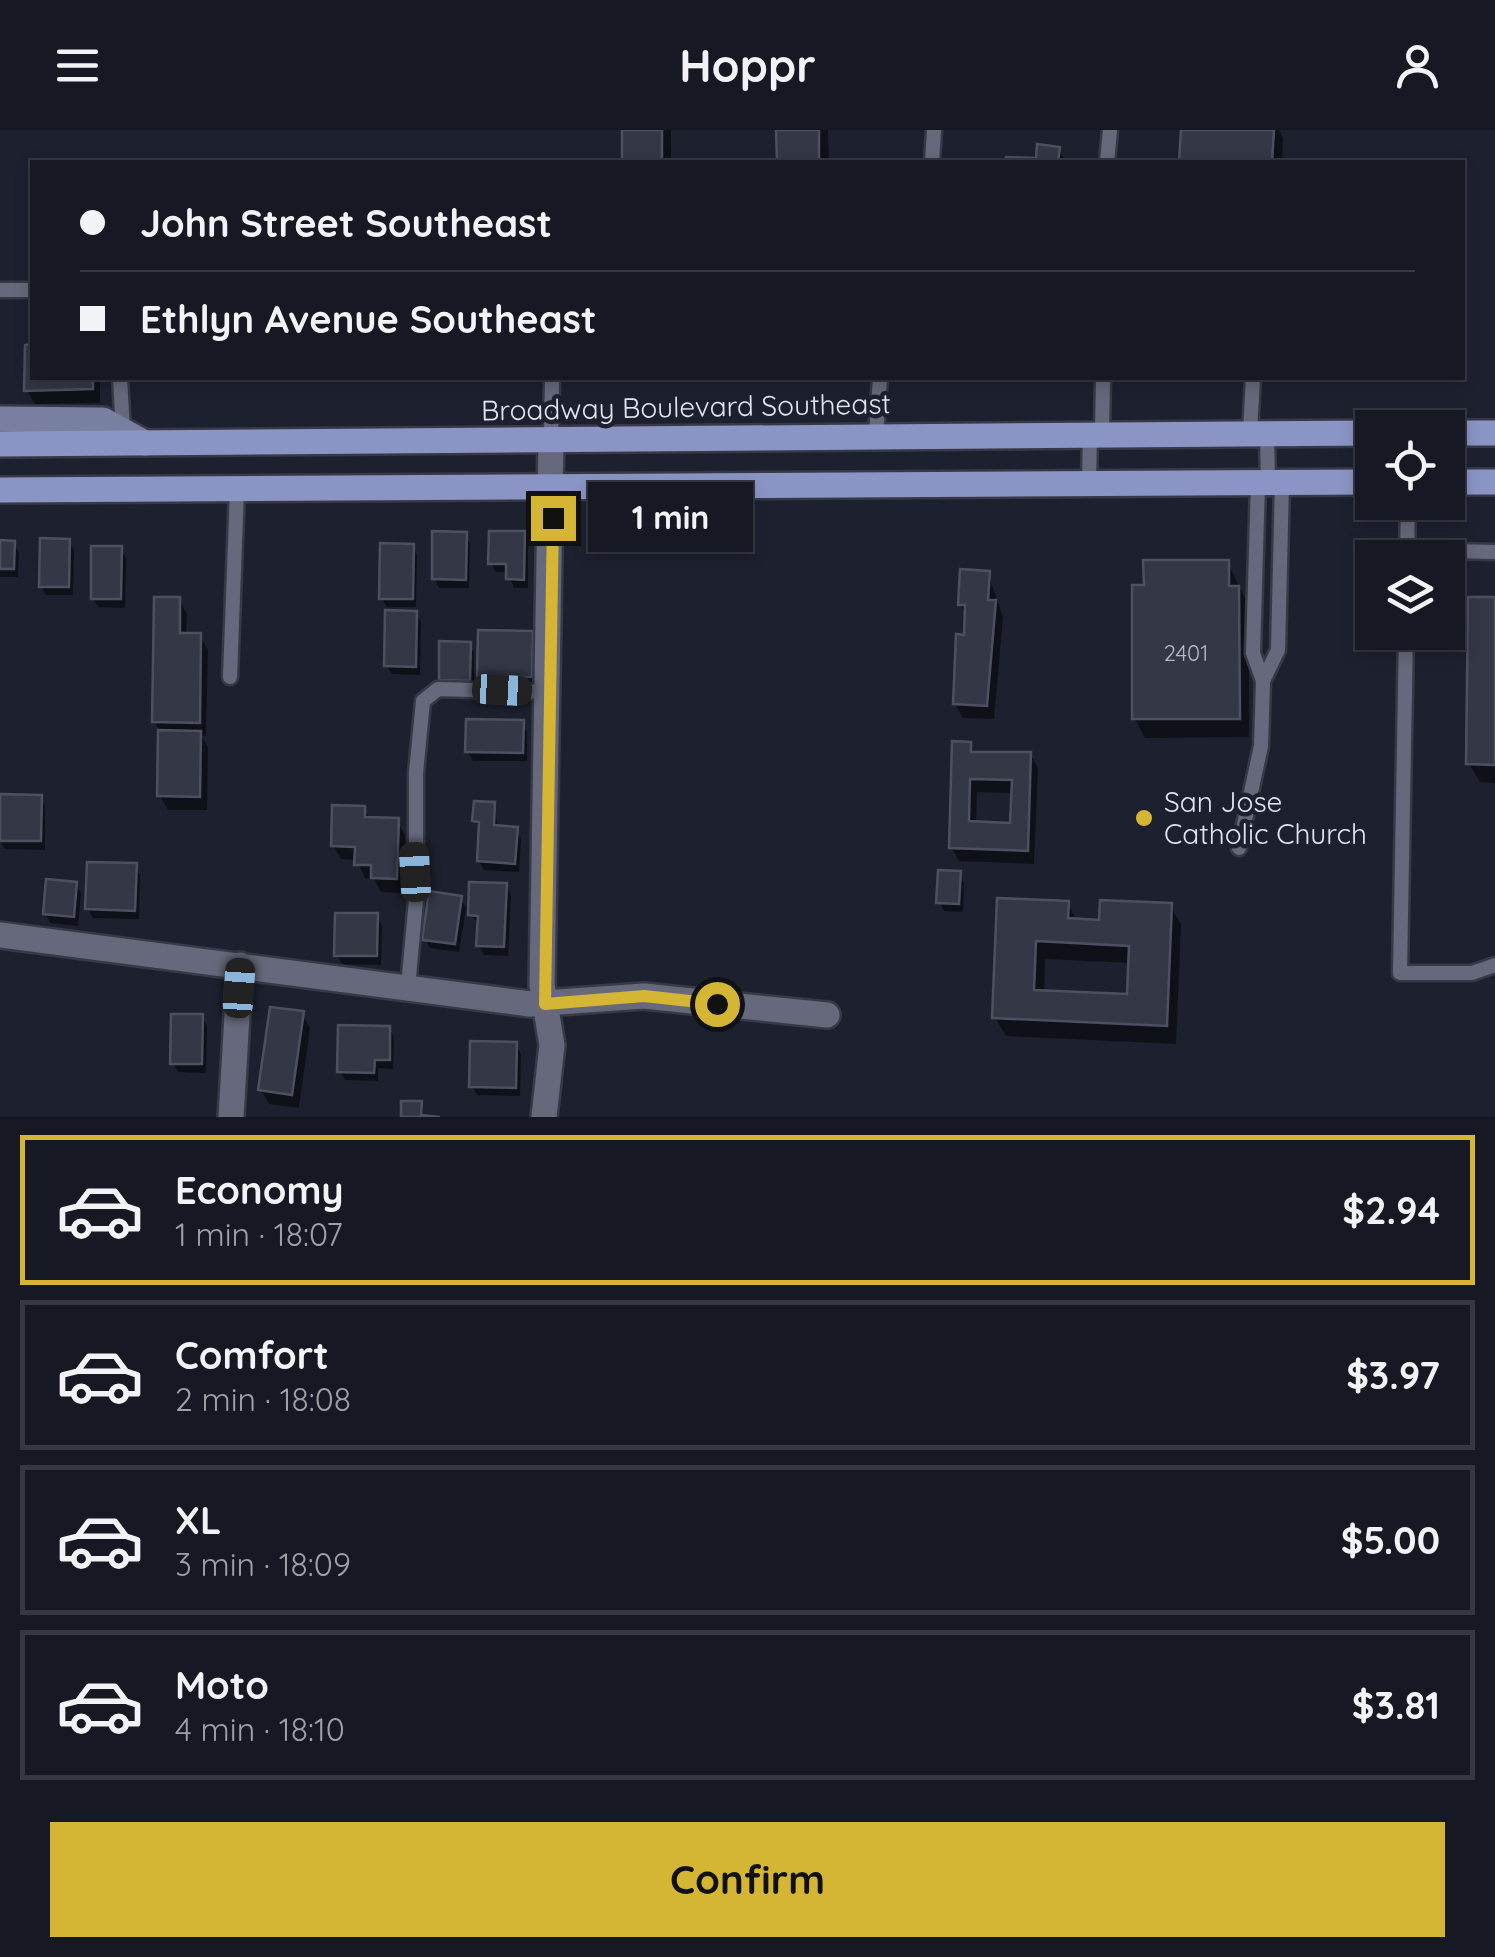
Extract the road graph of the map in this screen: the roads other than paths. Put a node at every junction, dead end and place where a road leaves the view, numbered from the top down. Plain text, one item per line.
1 (934, 130) edge
2 (1110, 130) edge
3 (932, 160) edge
4 (1108, 160) edge
5 (0, 290) edge
6 (30, 290) edge
7 (120, 380) edge
8 (552, 380) edge
9 (880, 380) edge
10 (1103, 380) edge
11 (1253, 380) edge
12 (0, 419) edge
13 (1096, 432) junction
14 (1259, 432) junction
15 (1355, 432) edge
16 (1465, 433) edge
17 (1495, 433) edge
18 (876, 435) junction
19 (134, 437) junction
20 (551, 438) junction
21 (0, 444) edge
22 (1089, 482) junction
23 (1269, 482) junction
24 (1355, 482) edge
25 (1465, 482) edge
26 (1495, 482) edge
27 (553, 489) junction
28 (0, 490) edge
29 (237, 490) junction
30 (1495, 552) edge
31 (1465, 553) edge
32 (1406, 650) edge
33 (230, 677) dead end
34 (1263, 681) junction
35 (549, 692) junction
36 (1239, 848) dead end
37 (0, 935) edge
38 (1495, 965) edge
39 (240, 966) junction
40 (408, 987) junction
41 (545, 1004) junction
42 (827, 1015) dead end
43 (231, 1117) edge
44 (544, 1117) edge

1 - 3 lane
2 - 4 lane
5 - 6 lane
7 - 19 lane
8 - 20 lane
9 - 18 lane
10 - 13 lane
11 - 14 lane
12 - 19 main road
13 - 14 main road, Broadway Boulevard Southeast
13 - 18 main road, Broadway Boulevard Southeast
13 - 22 lane
14 - 15 main road, Broadway Boulevard Southeast
14 - 23 lane
16 - 17 main road
18 - 20 main road, Broadway Boulevard Southeast
19 - 20 main road, Broadway Boulevard Southeast
19 - 21 main road, Broadway Boulevard Southeast
20 - 27 street
22 - 23 main road
22 - 27 main road
23 - 24 main road
23 - 34 lane
23 - 34 lane
25 - 26 main road
27 - 29 main road
27 - 35 street
28 - 29 main road
29 - 33 lane
30 - 31 lane
32 - 38 lane
34 - 36 lane
35 - 40 lane
35 - 41 street
37 - 39 street
39 - 40 street
39 - 43 street
40 - 41 street
41 - 42 street
41 - 44 street

